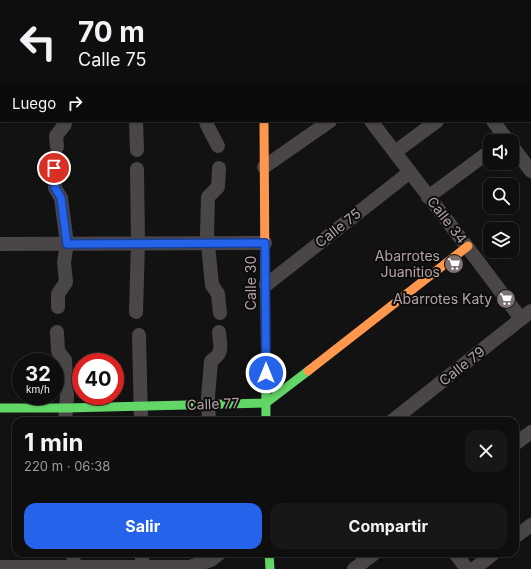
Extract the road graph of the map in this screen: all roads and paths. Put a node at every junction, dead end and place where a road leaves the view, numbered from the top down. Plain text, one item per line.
1 (64, 122) edge
2 (136, 122) edge
3 (206, 122) edge
4 (264, 122) edge
5 (329, 122) edge
6 (372, 122) edge
7 (436, 122) edge
8 (494, 122) edge
9 (502, 134) edge
10 (218, 146) dead end
11 (57, 147) dead end
12 (137, 150) dead end
13 (395, 152) junction
14 (483, 156) edge
15 (519, 156) edge
16 (264, 167) junction
17 (54, 168) dead end
18 (219, 168) dead end
19 (137, 169) dead end
20 (531, 171) edge
21 (410, 172) junction
22 (428, 197) junction
23 (138, 243) junction
24 (207, 243) junction
25 (265, 243) junction
26 (0, 244) edge
27 (67, 244) junction
28 (468, 246) junction
29 (266, 284) junction
30 (58, 308) dead end
31 (136, 312) dead end
32 (220, 313) dead end
33 (526, 315) edge
34 (57, 332) dead end
35 (219, 332) dead end
36 (139, 335) dead end
37 (266, 403) junction
38 (208, 404) junction
39 (141, 406) junction
40 (0, 408) edge
41 (66, 415) edge
42 (141, 417) edge
43 (209, 417) edge
44 (266, 417) edge
45 (397, 417) edge
46 (531, 432) edge
47 (519, 441) edge
48 (531, 525) edge
49 (519, 534) edge
50 (210, 557) edge
51 (269, 557) edge
52 (370, 557) edge
53 (458, 557) edge
54 (489, 557) edge
55 (73, 560) edge
56 (142, 560) edge
57 (0, 567) edge
58 (49, 568) edge
59 (270, 569) edge
60 (354, 569) edge
61 (467, 569) edge
62 (474, 569) edge

1 - 11 street
2 - 12 street
3 - 10 street
4 - 16 street, Calle 30
5 - 16 street
6 - 13 street, Calle 34
7 - 13 street
8 - 9 street
13 - 21 street, Calle 34
14 - 22 street
15 - 20 street
16 - 25 street, Calle 30
17 - 27 street
18 - 24 street
19 - 23 street
21 - 22 street, Calle 34
21 - 29 street, Calle 75
22 - 28 street, Calle 34
23 - 24 street
23 - 27 street
23 - 31 street
24 - 25 street
24 - 32 street
25 - 29 street, Calle 30
26 - 27 street
27 - 30 street
28 - 33 street, Calle 34
28 - 37 street
29 - 37 street, Calle 30
33 - 45 street, Calle 79
34 - 41 street
35 - 38 street
36 - 39 street
37 - 38 street, Calle 77
37 - 44 street, Calle 30
38 - 39 street, Calle 77
38 - 43 street
39 - 41 street, Calle 77
39 - 42 street
40 - 41 street, Calle 77
46 - 47 street
48 - 49 street
50 - 56 street
51 - 59 street
52 - 60 street
53 - 61 street
54 - 62 street
55 - 56 street
55 - 58 street
57 - 58 street

